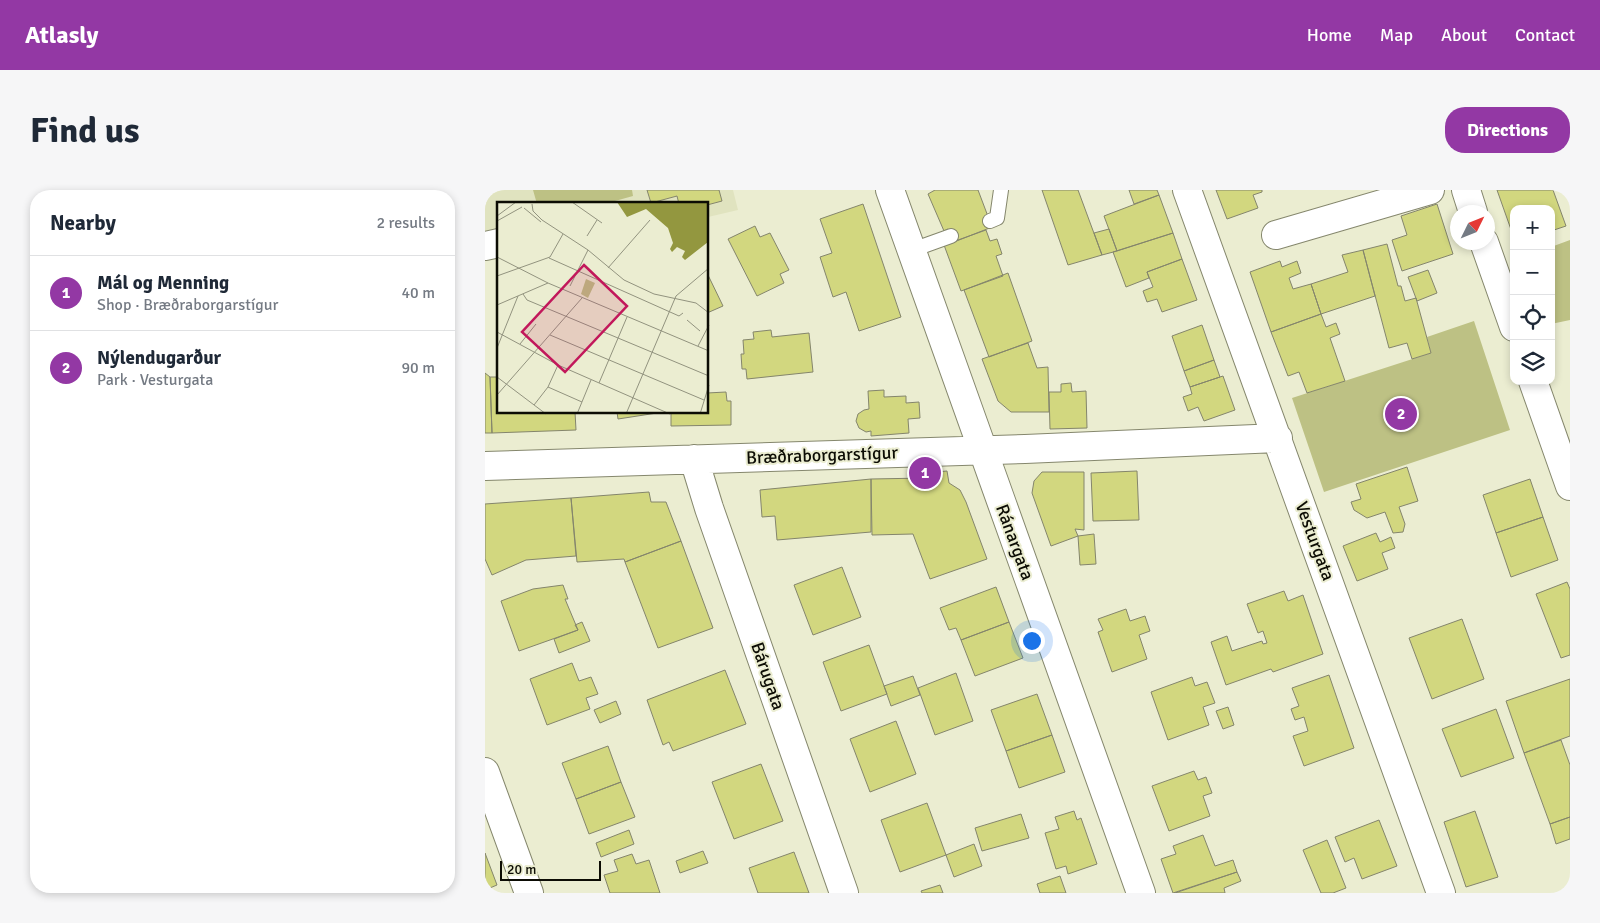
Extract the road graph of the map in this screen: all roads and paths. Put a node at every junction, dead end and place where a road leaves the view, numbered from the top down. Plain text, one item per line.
1 (890, 190) edge
2 (1001, 190) edge
3 (1187, 190) edge
4 (1430, 190) edge
5 (1466, 190) edge
6 (1471, 205) edge
7 (990, 221) dead end
8 (1276, 235) dead end
9 (951, 236) dead end
10 (911, 250) junction
11 (1487, 250) edge
12 (1510, 316) edge
13 (1534, 385) edge
14 (1278, 438) junction
15 (983, 450) junction
16 (694, 459) junction
17 (485, 466) edge
18 (1570, 486) edge
19 (485, 772) edge
20 (529, 893) edge
21 (843, 893) edge
22 (1141, 893) edge
23 (1441, 893) edge

1 - 10 street, Ránargata
2 - 7 lane
3 - 14 street, Vesturgata
4 - 8 street
5 - 6 street
9 - 10 lane
10 - 15 street, Ránargata
11 - 12 street
13 - 18 street
14 - 15 street, Bræðraborgarstígur
14 - 23 street, Vesturgata
15 - 16 street, Bræðraborgarstígur
15 - 22 street, Ránargata
16 - 17 street, Bræðraborgarstígur
16 - 21 street, Bárugata
19 - 20 street

